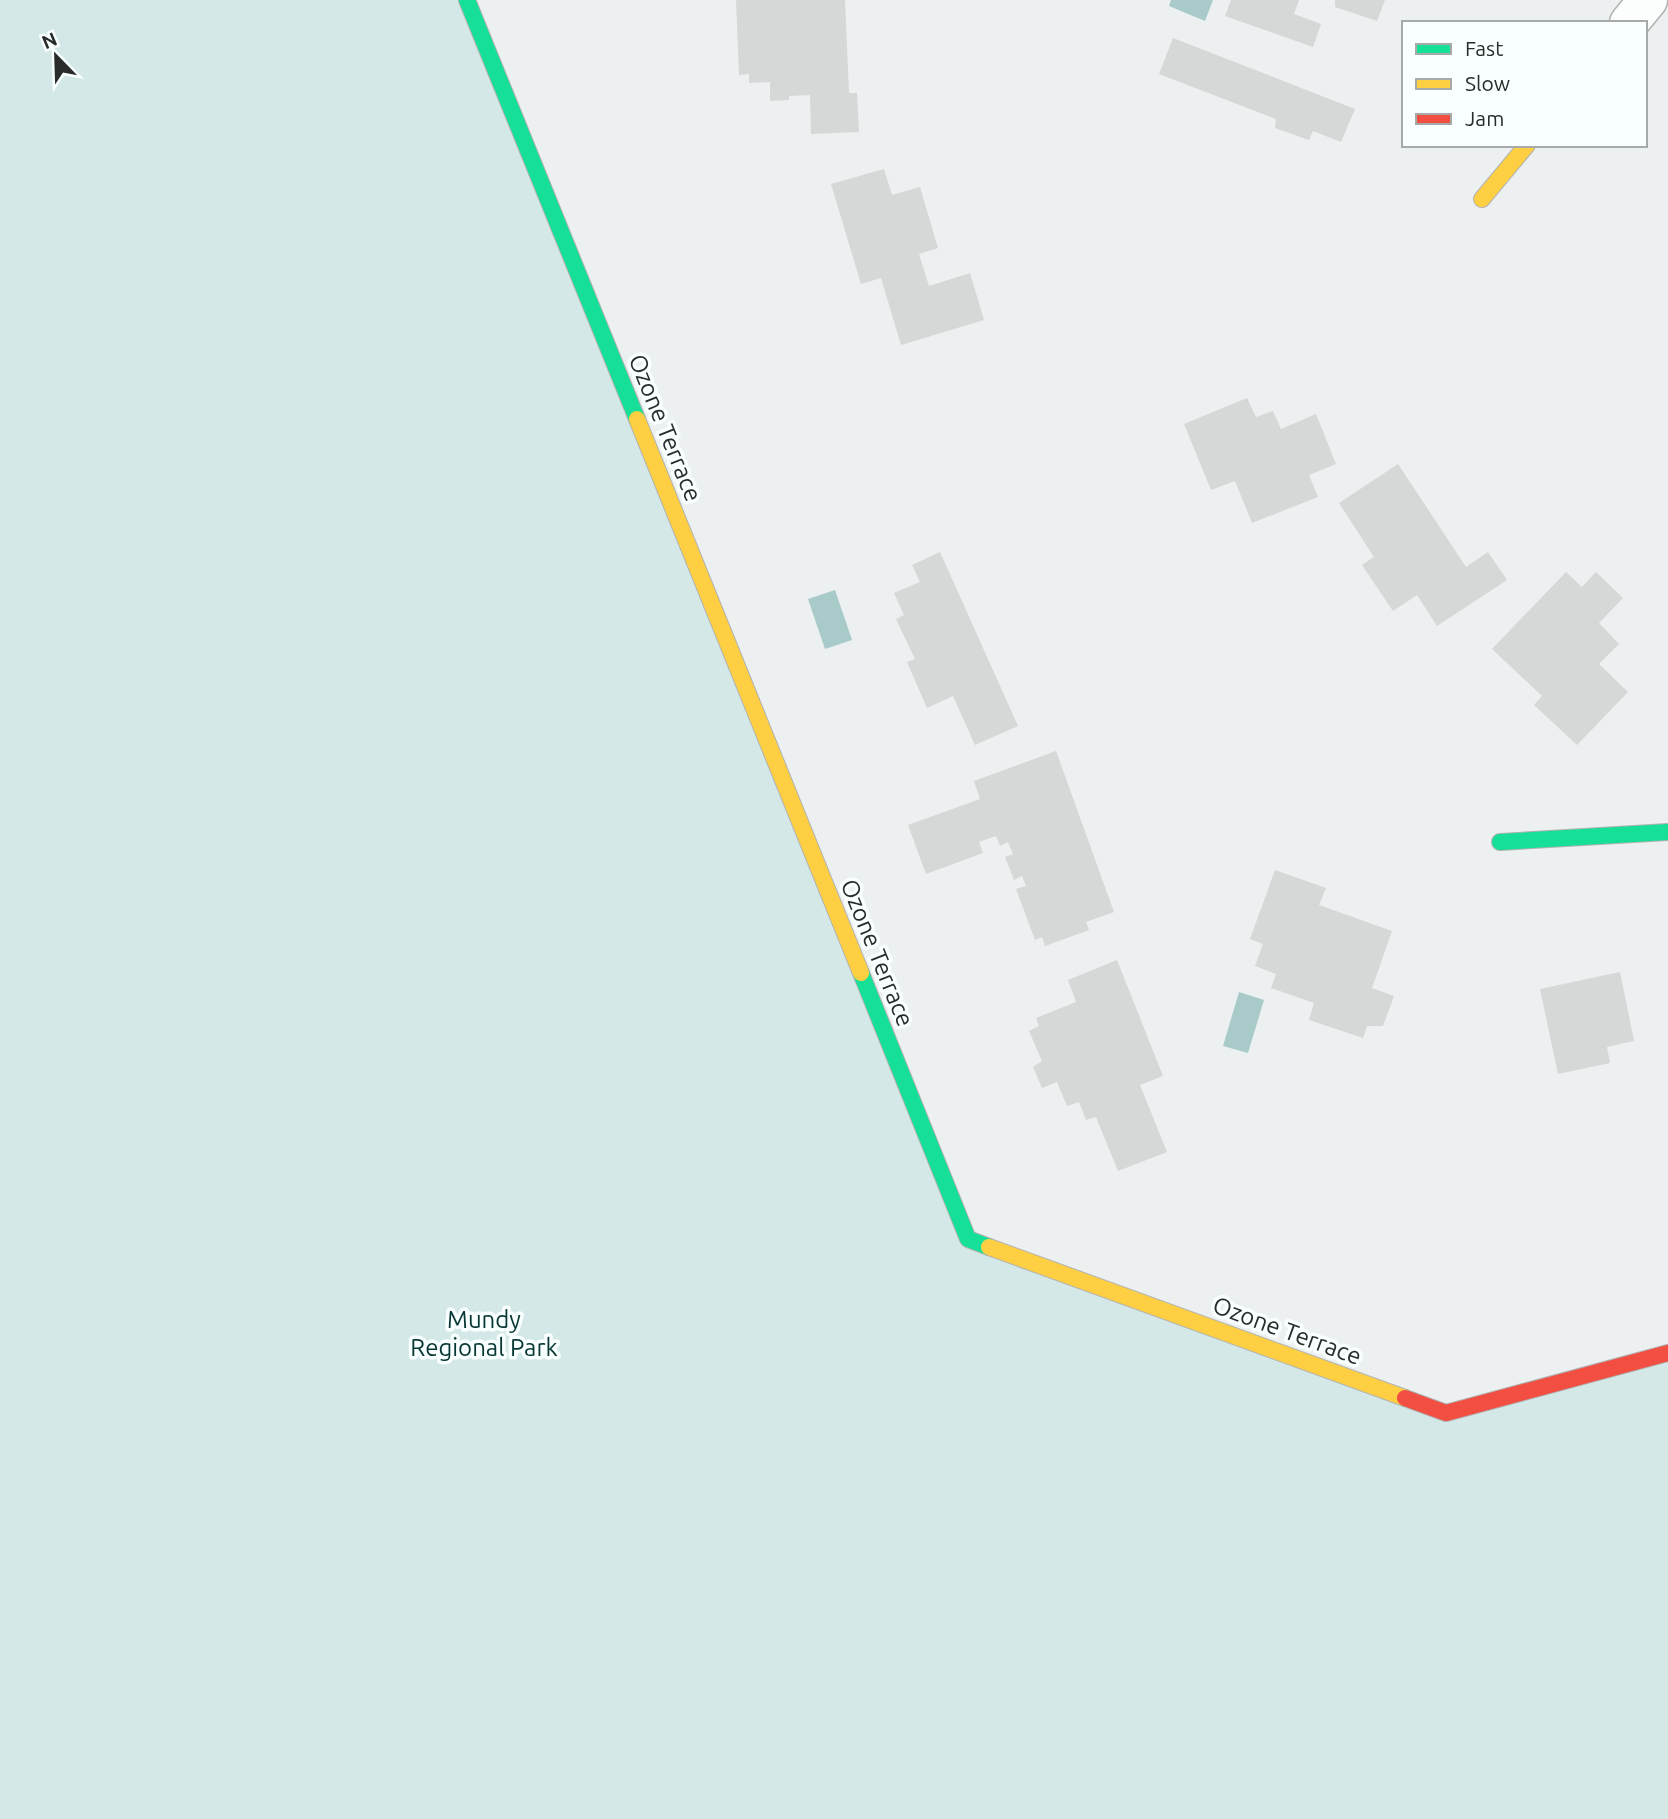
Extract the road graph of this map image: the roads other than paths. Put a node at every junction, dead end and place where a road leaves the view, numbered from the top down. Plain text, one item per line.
1 (467, 0) edge
2 (1648, 0) edge
3 (1631, 21) edge
4 (1525, 147) edge
5 (1482, 199) dead end
6 (1668, 832) edge
7 (1500, 842) dead end
8 (1668, 1353) edge

1 - 8 street, Ozone Terrace
2 - 3 street
4 - 5 street
6 - 7 street

